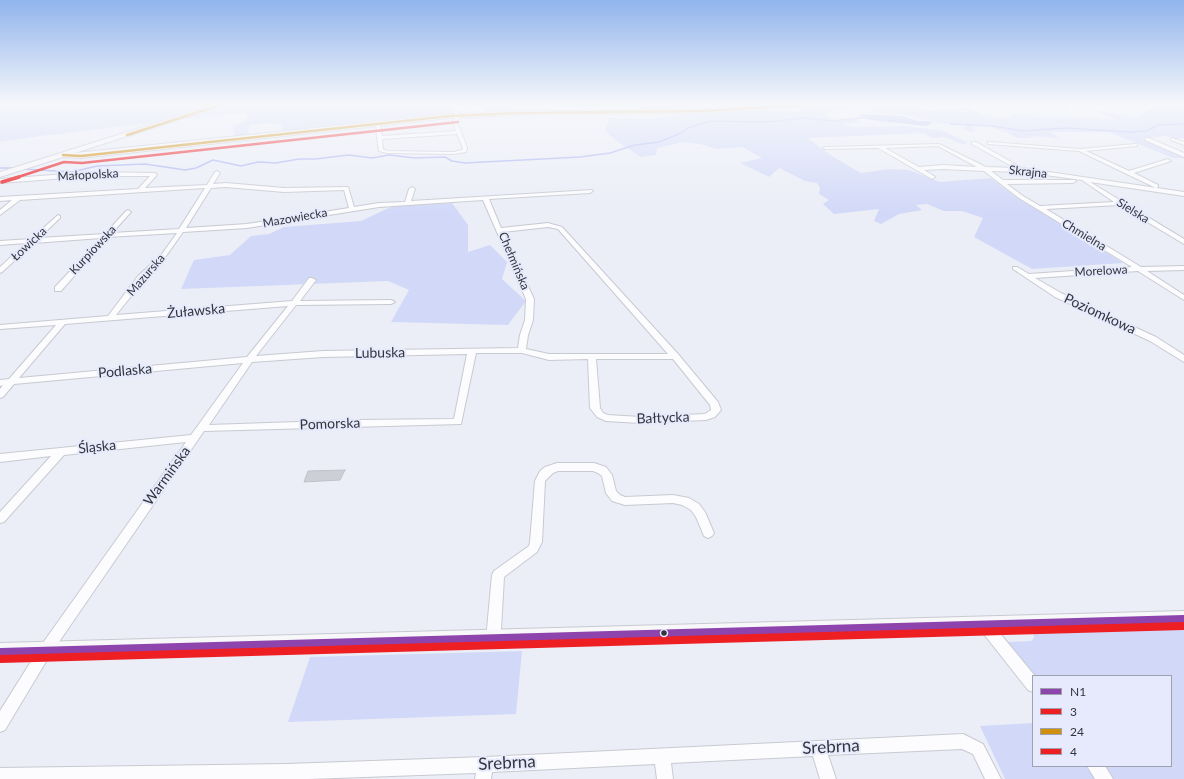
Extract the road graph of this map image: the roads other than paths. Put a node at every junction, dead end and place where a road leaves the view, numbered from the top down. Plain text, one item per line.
1 (112, 139) edge
2 (231, 139) edge
3 (379, 139) edge
4 (462, 139) edge
5 (1147, 139) dead end
6 (1173, 139) dead end
7 (974, 143) dead end
8 (990, 143) dead end
9 (1184, 144) edge
10 (1135, 145) dead end
11 (877, 146) junction
12 (825, 148) dead end
13 (1080, 150) junction
14 (63, 155) junction
15 (1184, 155) edge
16 (1168, 161) dead end
17 (917, 169) junction
18 (985, 169) junction
19 (1023, 170) junction
20 (217, 173) dead end
21 (1129, 173) junction
22 (0, 175) edge
23 (932, 177) dead end
24 (1085, 180) junction
25 (0, 181) edge
26 (1002, 182) junction
27 (209, 186) junction
28 (412, 189) dead end
29 (139, 191) junction
30 (590, 191) dead end
31 (1166, 191) junction
32 (1184, 194) edge
33 (18, 198) junction
34 (485, 198) junction
35 (0, 199) edge
36 (1184, 199) edge
37 (408, 202) junction
38 (1119, 202) junction
39 (1039, 208) junction
40 (352, 209) junction
41 (128, 212) dead end
42 (0, 213) edge
43 (58, 216) dead end
44 (500, 230) junction
45 (181, 231) junction
46 (107, 236) junction
47 (32, 241) junction
48 (1184, 242) edge
49 (0, 243) edge
50 (1016, 268) dead end
51 (1184, 268) edge
52 (1140, 269) junction
53 (0, 271) edge
54 (1018, 276) dead end
55 (1027, 276) junction
56 (312, 280) dead end
57 (58, 288) dead end
58 (1184, 298) edge
59 (391, 302) dead end
60 (294, 303) junction
61 (110, 318) junction
62 (63, 322) junction
63 (0, 327) edge
64 (522, 350) junction
65 (472, 352) junction
66 (675, 356) junction
67 (592, 357) junction
68 (1184, 359) edge
69 (249, 360) junction
70 (13, 382) junction
71 (0, 384) edge
72 (0, 395) edge
73 (201, 428) junction
74 (195, 438) junction
75 (62, 451) junction
76 (0, 458) edge
77 (0, 519) edge
78 (708, 533) dead end
79 (1184, 619) edge
80 (984, 624) junction
81 (492, 638) junction
82 (45, 651) junction
83 (0, 652) edge
84 (1032, 684) edge
85 (0, 725) edge
86 (818, 748) junction
87 (662, 756) junction
88 (1096, 767) edge
89 (484, 772) edge
90 (286, 775) edge
91 (0, 776) edge
92 (122, 776) edge
93 (665, 779) edge
94 (828, 779) edge
95 (993, 779) edge
96 (1106, 779) edge

1 - 14 street
2 - 14 street
3 - 4 street
5 - 15 street
6 - 9 street
7 - 19 street
8 - 13 street
10 - 13 street
11 - 12 street, Skrajna
11 - 17 street
11 - 18 street, Skrajna
13 - 21 street
14 - 22 street
16 - 21 street
17 - 18 street
17 - 23 street
18 - 19 street, Skrajna
18 - 26 street, Chmielna
19 - 24 street, Skrajna
20 - 27 street
21 - 31 street
24 - 26 street, Skrajna
24 - 31 street, Skrajna
24 - 38 street, Sielska
25 - 29 street, Małopolska
26 - 39 street, Chmielna
27 - 29 street, Małopolska
27 - 40 street, Małopolska
27 - 45 street
28 - 37 street
29 - 33 street, Małopolska
30 - 34 street, Mazowiecka
31 - 32 street, Skrajna
31 - 36 street
33 - 35 street, Małopolska
33 - 42 street
34 - 37 street, Mazowiecka
34 - 44 street, Chełmińska
37 - 40 street, Mazowiecka
38 - 39 street
38 - 48 street, Sielska
39 - 52 street, Chmielna
40 - 45 street, Mazowiecka
41 - 46 street, Kurpiowska
43 - 47 street, Łowicka
44 - 64 street, Chełmińska
44 - 66 street, Bałtycka
45 - 46 street, Mazowiecka
45 - 61 street, Mazurska
46 - 47 street, Mazowiecka
46 - 57 street, Kurpiowska
47 - 49 street, Mazowiecka
47 - 53 street, Łowicka
50 - 55 street, Poziomkowa
51 - 52 street, Morelowa
52 - 55 street, Morelowa
52 - 58 street, Chmielna
54 - 55 street, Morelowa
55 - 68 street, Poziomkowa
56 - 60 street, Warmińska
59 - 60 street, Żuławska
60 - 61 street, Żuławska
60 - 69 street, Warmińska
61 - 62 street, Żuławska
62 - 63 street, Żuławska
62 - 70 street
64 - 65 street, Lubuska
64 - 67 street
65 - 69 street, Lubuska
65 - 73 street, Pomorska
66 - 67 street
66 - 67 street, Bałtycka
69 - 70 street, Podlaska
69 - 73 street, Warmińska
70 - 71 street, Podlaska
70 - 72 street
73 - 74 street, Warmińska
74 - 75 street, Śląska
74 - 82 street, Warmińska
75 - 76 street, Śląska
75 - 77 street
78 - 81 street
79 - 80 street
80 - 81 street
80 - 84 street
81 - 82 street
82 - 83 street
82 - 85 street, Warmińska
86 - 87 street, Srebrna
86 - 94 street
86 - 95 street, Srebrna
87 - 89 street, Srebrna
87 - 93 street
88 - 96 street
89 - 90 street, Srebrna
90 - 92 street, Srebrna
91 - 92 street, Srebrna

